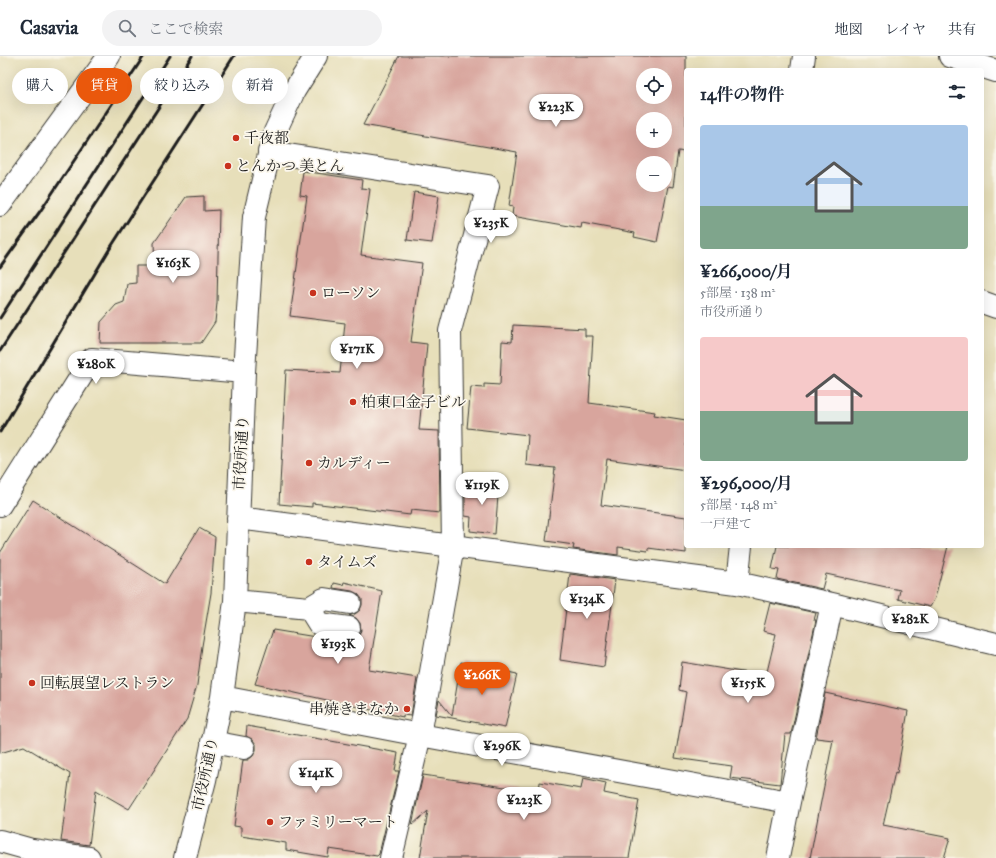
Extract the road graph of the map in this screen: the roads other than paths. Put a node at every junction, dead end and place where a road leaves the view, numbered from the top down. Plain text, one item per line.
1 (109, 56) edge
2 (316, 56) edge
3 (804, 56) edge
4 (950, 56) edge
5 (802, 68) edge
6 (996, 71) edge
7 (269, 152) junction
8 (0, 205) edge
9 (984, 303) edge
10 (996, 307) edge
11 (244, 372) junction
12 (0, 505) edge
13 (238, 518) junction
14 (453, 546) junction
15 (741, 548) edge
16 (737, 583) junction
17 (235, 601) junction
18 (350, 603) dead end
19 (832, 604) junction
20 (309, 608) junction
21 (349, 628) dead end
22 (996, 644) edge
23 (222, 697) junction
24 (420, 735) junction
25 (212, 742) junction
26 (244, 748) dead end
27 (789, 802) junction
28 (0, 841) edge
29 (89, 858) edge
30 (185, 858) edge
31 (391, 858) edge
32 (778, 858) edge

1 - 8 street
2 - 7 street, 市役所通り
3 - 5 street
4 - 6 street
7 - 11 street, 市役所通り
7 - 14 street
9 - 10 street
11 - 12 street
11 - 13 street, 市役所通り
13 - 14 street
13 - 17 street, 市役所通り
14 - 16 street
14 - 24 street
15 - 16 street
16 - 19 street
17 - 20 street
17 - 23 street, 市役所通り
18 - 20 street
19 - 22 street
19 - 27 street
20 - 21 street
23 - 24 street
23 - 25 street, 市役所通り
24 - 27 street
24 - 31 street
25 - 26 street
25 - 30 street, 市役所通り
27 - 32 street
28 - 29 street

